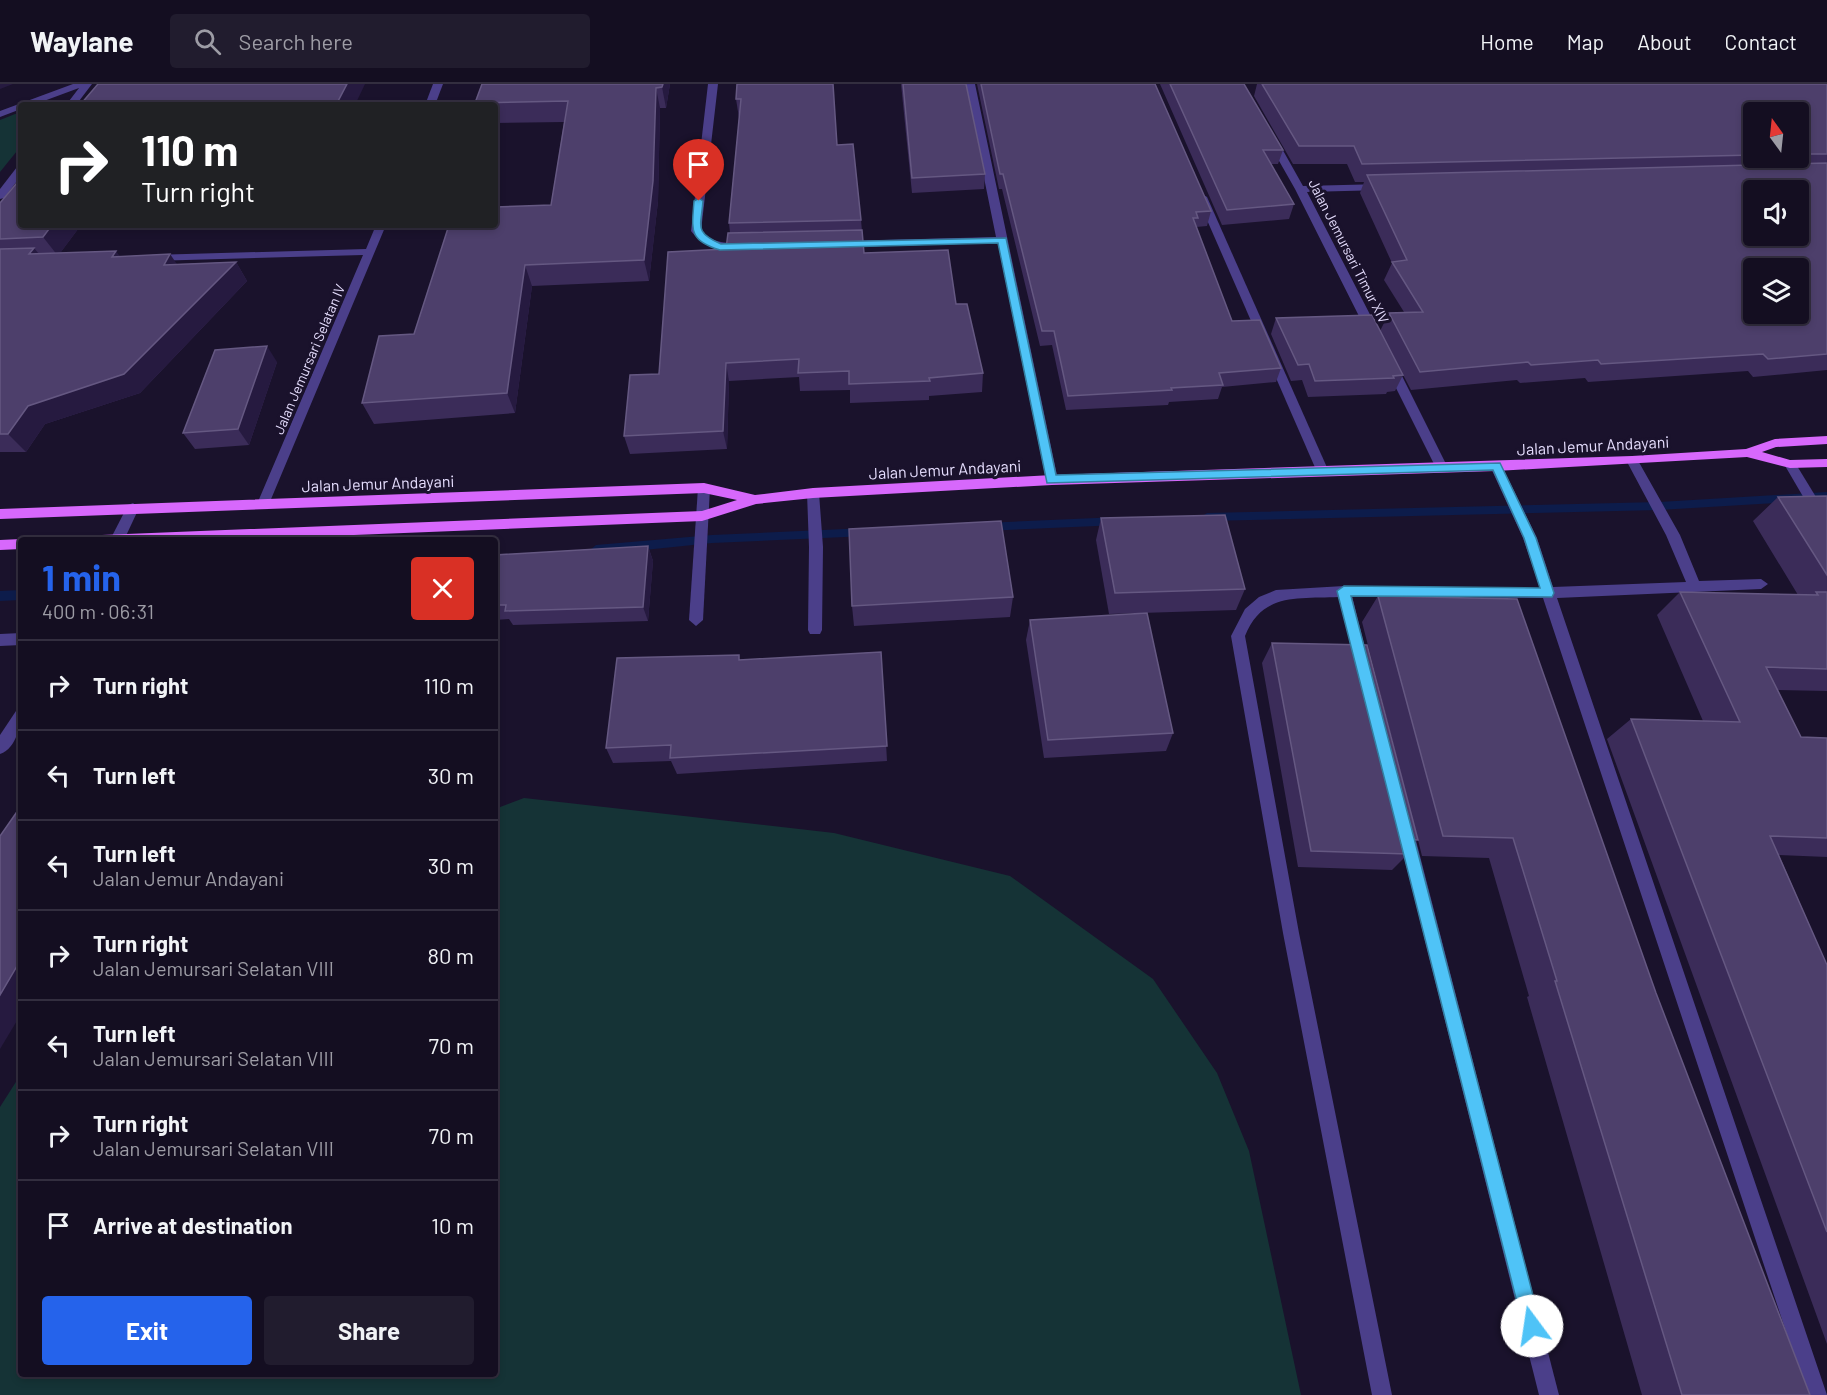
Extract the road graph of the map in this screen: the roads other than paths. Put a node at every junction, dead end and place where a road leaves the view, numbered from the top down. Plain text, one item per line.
1 (85, 84) edge
2 (438, 84) edge
3 (713, 84) edge
4 (970, 84) edge
5 (33, 102) edge
6 (73, 102) edge
7 (431, 102) edge
8 (18, 107) edge
9 (0, 114) edge
10 (1267, 132) edge
11 (18, 173) edge
12 (1196, 183) edge
13 (1391, 186) edge
14 (1300, 189) junction
15 (0, 196) edge
16 (380, 228) edge
17 (1002, 240) junction
18 (837, 244) edge
19 (755, 246) edge
20 (370, 252) junction
21 (140, 259) edge
22 (1827, 440) edge
23 (1748, 453) junction
24 (1632, 460) junction
25 (1827, 463) edge
26 (1790, 464) junction
27 (1496, 466) junction
28 (1442, 468) junction
29 (1323, 472) junction
30 (1052, 480) junction
31 (704, 488) junction
32 (813, 493) junction
33 (756, 499) junction
34 (263, 504) junction
35 (128, 508) junction
36 (0, 514) edge
37 (702, 522) junction
38 (1825, 524) edge
39 (109, 537) edge
40 (118, 537) edge
41 (214, 537) edge
42 (18, 544) edge
43 (0, 545) edge
44 (1761, 584) dead end
45 (1694, 586) junction
46 (1344, 591) junction
47 (1548, 593) junction
48 (696, 621) dead end
49 (815, 630) dead end
50 (18, 639) edge
51 (0, 640) edge
52 (1367, 683) edge
53 (18, 720) edge
54 (0, 748) edge
55 (1399, 809) edge
56 (1382, 1395) edge
57 (1550, 1395) edge
58 (1817, 1395) edge

1 - 5 street
1 - 6 street
2 - 7 street
3 - 19 street
4 - 17 street
8 - 9 street
10 - 14 street, Jalan Jemursari Timur XIV
11 - 15 street
12 - 29 street
13 - 14 street
14 - 28 street, Jalan Jemursari Timur XIV
16 - 20 street, Jalan Jemursari Selatan IV
17 - 18 street
17 - 30 street
20 - 21 street
20 - 34 street, Jalan Jemursari Selatan IV
22 - 23 main road, Jalan Jemur Andayani
23 - 24 main road, Jalan Jemur Andayani
23 - 26 main road, Jalan Jemur Andayani
24 - 27 main road, Jalan Jemur Andayani
24 - 45 street
25 - 26 main road, Jalan Jemur Andayani
26 - 38 street
27 - 28 main road, Jalan Jemur Andayani
27 - 47 street
28 - 29 main road, Jalan Jemur Andayani
29 - 30 main road, Jalan Jemur Andayani
30 - 32 main road, Jalan Jemur Andayani
31 - 33 main road, Jalan Jemur Andayani
31 - 34 main road, Jalan Jemur Andayani
31 - 37 street
32 - 33 main road, Jalan Jemur Andayani
32 - 49 street
33 - 37 main road, Jalan Jemur Andayani
34 - 35 main road, Jalan Jemur Andayani
35 - 36 main road, Jalan Jemur Andayani
35 - 39 street
35 - 40 street
37 - 41 main road, Jalan Jemur Andayani
37 - 48 street
42 - 43 main road
44 - 45 street
45 - 47 street
46 - 47 street
46 - 52 street
46 - 56 street
47 - 58 street
50 - 51 street
53 - 54 street
55 - 57 street

